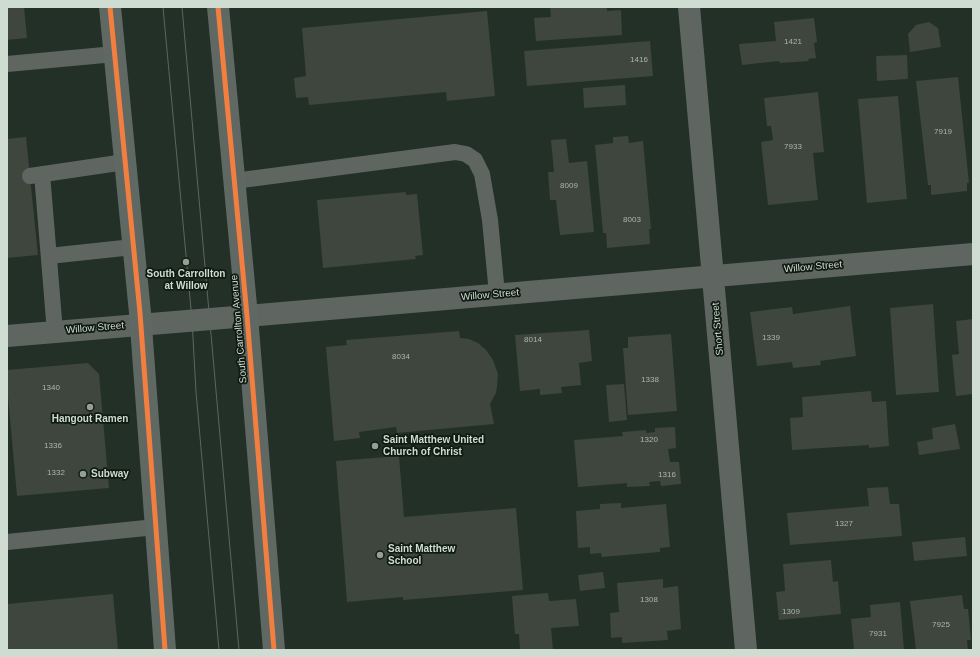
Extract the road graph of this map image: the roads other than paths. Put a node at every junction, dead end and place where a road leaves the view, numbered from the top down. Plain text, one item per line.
1 (110, 7) edge
2 (218, 7) edge
3 (689, 7) edge
4 (115, 54) junction
5 (7, 64) edge
6 (125, 162) junction
7 (234, 181) junction
8 (133, 247) junction
9 (973, 254) edge
10 (49, 256) junction
11 (713, 276) junction
12 (497, 294) junction
13 (247, 316) junction
14 (140, 325) junction
15 (55, 332) junction
16 (7, 336) edge
17 (156, 527) junction
18 (7, 542) edge
19 (165, 650) edge
20 (274, 650) edge
21 (746, 650) edge

1 - 4 main road
2 - 7 main road, South Carrollton Avenue
3 - 11 street, Short Street
4 - 5 lane
4 - 6 main road
6 - 8 main road
6 - 10 lane
7 - 12 lane
7 - 13 main road, South Carrollton Avenue
8 - 10 lane
8 - 14 main road
9 - 11 street, Willow Street
10 - 15 lane
11 - 12 street, Willow Street
11 - 21 street, Short Street
12 - 13 street, Willow Street
13 - 14 street, Willow Street
13 - 20 main road, South Carrollton Avenue
14 - 15 street, Willow Street
14 - 17 main road
15 - 16 street, Willow Street
17 - 18 lane
17 - 19 main road

